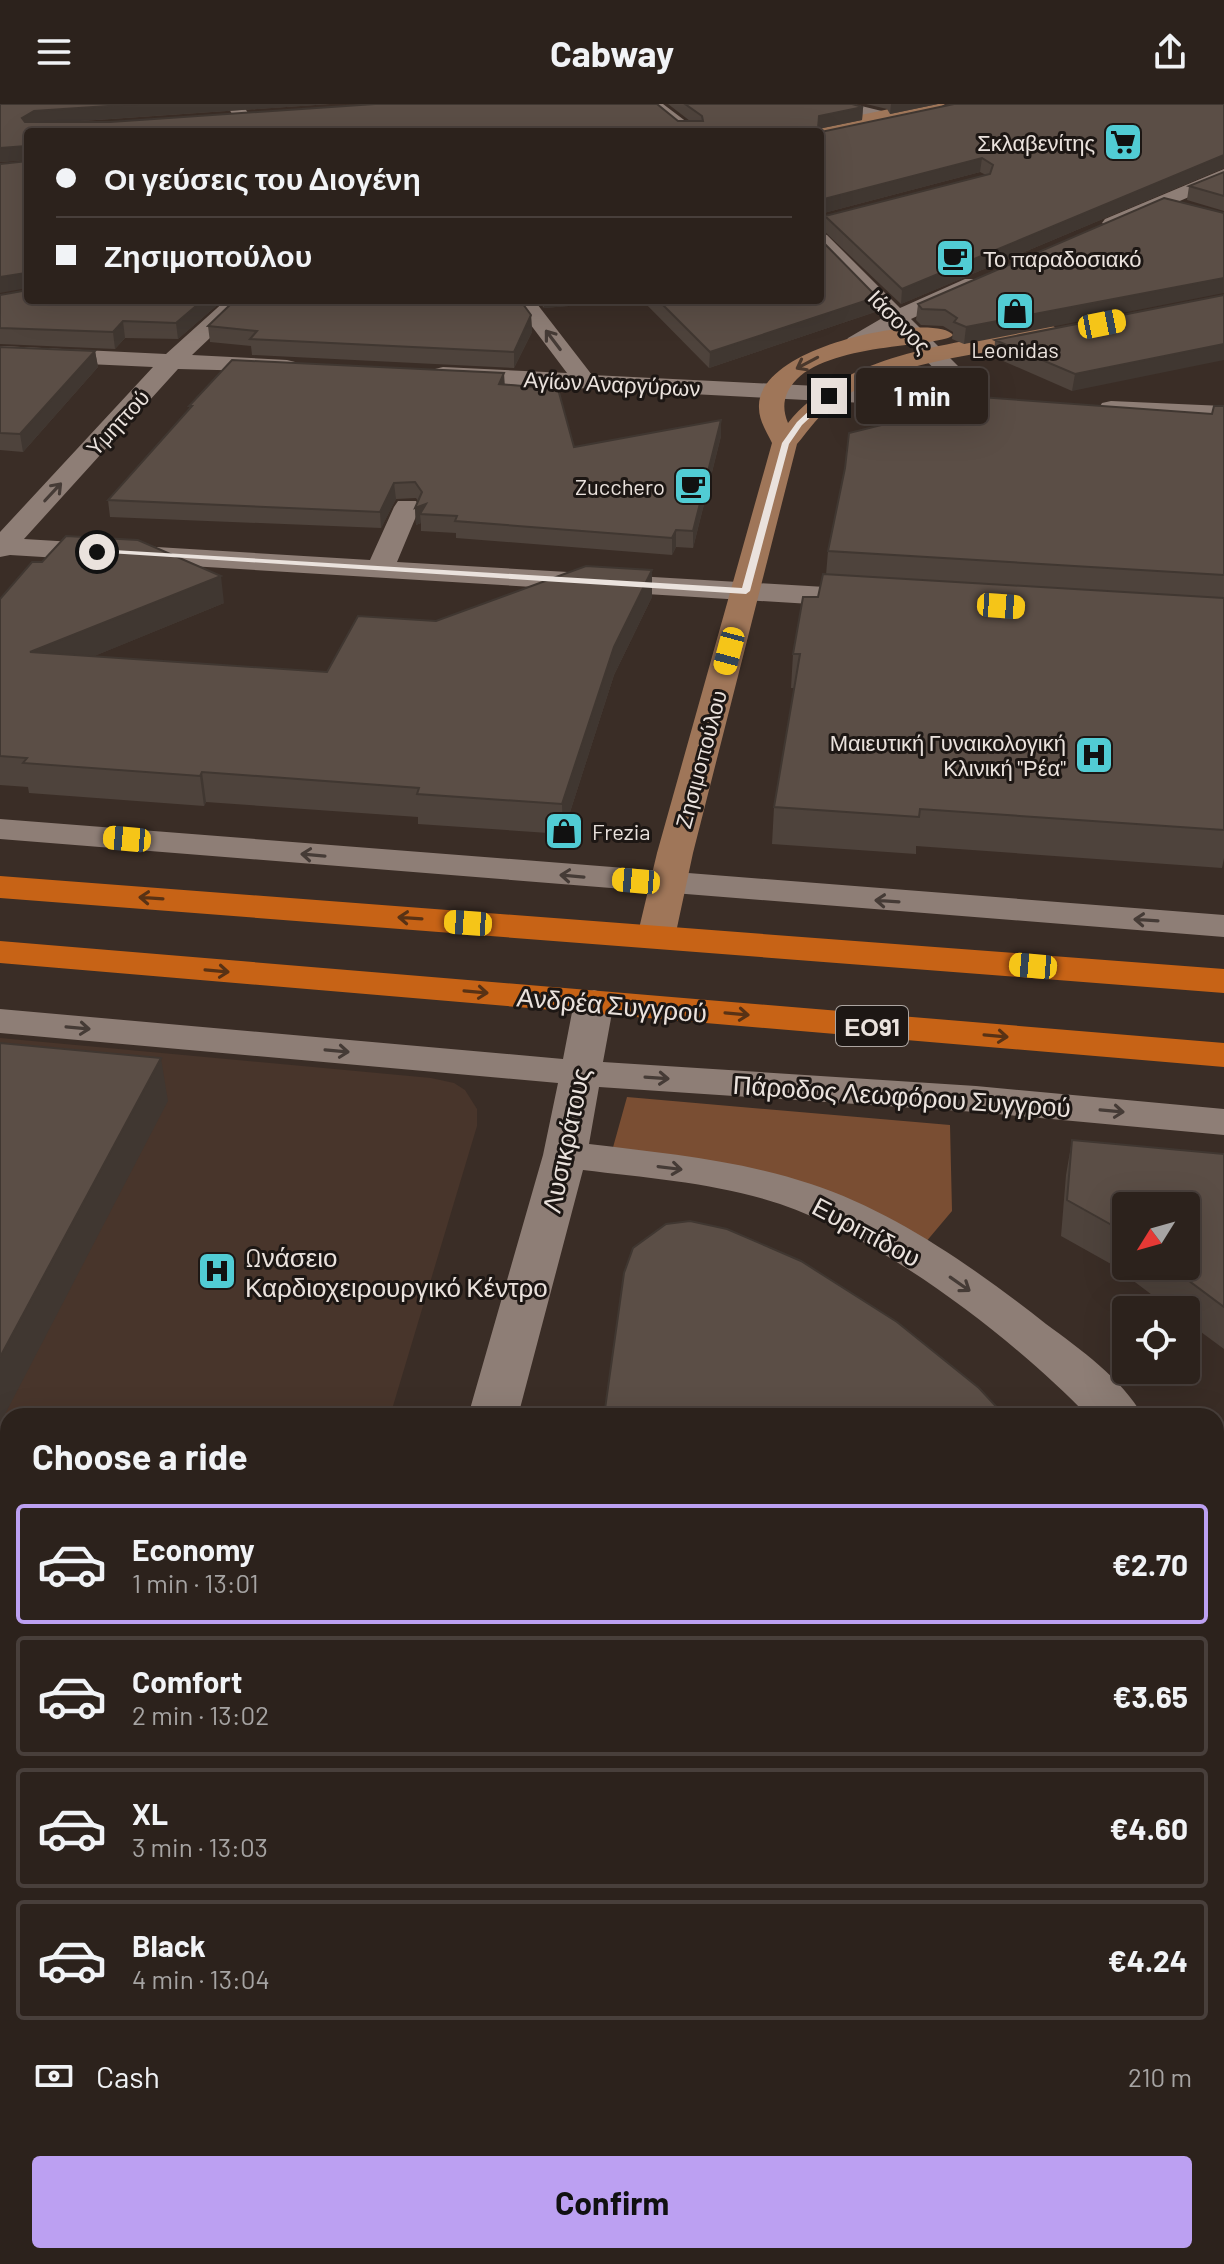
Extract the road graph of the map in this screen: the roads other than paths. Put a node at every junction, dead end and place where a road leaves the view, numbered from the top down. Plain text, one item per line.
1 (652, 104) edge
2 (833, 104) edge
3 (937, 104) edge
4 (961, 107) edge
5 (880, 116) junction
6 (686, 127) edge
7 (823, 128) edge
8 (824, 136) edge
9 (1224, 175) edge
10 (1159, 202) junction
11 (1185, 209) edge
12 (1096, 230) edge
13 (824, 243) edge
14 (990, 275) edge
15 (869, 289) junction
16 (937, 298) junction
17 (235, 304) edge
18 (526, 304) edge
19 (897, 318) junction
20 (1079, 328) edge
21 (1049, 334) junction
22 (914, 335) junction
23 (856, 343) junction
24 (0, 353) edge
25 (936, 357) junction
26 (172, 361) junction
27 (315, 368) edge
28 (426, 373) edge
29 (584, 380) junction
30 (775, 393) junction
31 (829, 396) junction
32 (980, 402) junction
33 (1011, 403) edge
34 (1087, 407) edge
35 (1224, 413) edge
36 (785, 443) junction
37 (407, 507) edge
38 (1, 547) edge
39 (380, 569) junction
40 (746, 591) junction
41 (905, 601) edge
42 (0, 829) edge
43 (667, 884) junction
44 (0, 887) edge
45 (1224, 926) edge
46 (656, 937) junction
47 (0, 952) edge
48 (1224, 981) edge
49 (594, 1002) junction
50 (0, 1021) edge
51 (1224, 1055) edge
52 (579, 1073) junction
53 (1224, 1122) edge
54 (565, 1155) junction
55 (495, 1408) edge
56 (1109, 1408) edge

1 - 6 street
2 - 5 street
3 - 5 street
4 - 8 street
5 - 7 street
9 - 10 street
10 - 11 street
10 - 12 street
13 - 15 street, Ιάσονος
14 - 16 street
15 - 16 street
15 - 19 street, Ιάσονος
16 - 19 street
17 - 26 street, Υμηττού
29 -> 18 street
19 - 22 street, Ιάσονος
19 - 23 street
20 - 21 street, Ζησιμοπούλου
21 - 22 street, Ζησιμοπούλου
21 - 25 street, Ζησιμοπούλου
22 - 23 street, Ζησιμοπούλου
22 - 25 street, Ιάσονος
23 -> 30 street, Ζησιμοπούλου
24 - 26 street
25 - 31 street, Ζησιμοπούλου
25 - 32 street, Ιάσονος
26 - 27 street
38 -> 26 street, Υμηττού
28 - 29 street, Αγίων Αναργύρων
29 - 30 street, Αγίων Αναργύρων
30 - 31 street, Αγίων Αναργύρων
30 - 36 street
31 - 32 street, Αγίων Αναργύρων
31 - 36 street, Ζησιμοπούλου
32 - 33 street, Αγίων Αναργύρων
34 - 35 street
36 - 40 street, Ζησιμοπούλου
37 - 39 street
38 - 39 street
39 - 40 street
40 - 41 street
40 - 43 street, Ζησιμοπούλου
43 -> 42 street
45 -> 43 street
43 - 46 street, Ζησιμοπούλου
46 -> 44 highway
46 - 48 highway
47 -> 49 highway, Ανδρέα Συγγρού / ΕΟ91
49 -> 51 highway, Ανδρέα Συγγρού / ΕΟ91
49 - 52 street, Λυσικράτους
50 -> 52 street
52 -> 53 street, Πάροδος Λεωφόρου Συγγρού
52 - 54 street, Λυσικράτους
54 - 55 street, Λυσικράτους
54 -> 56 street, Ευριπίδου

